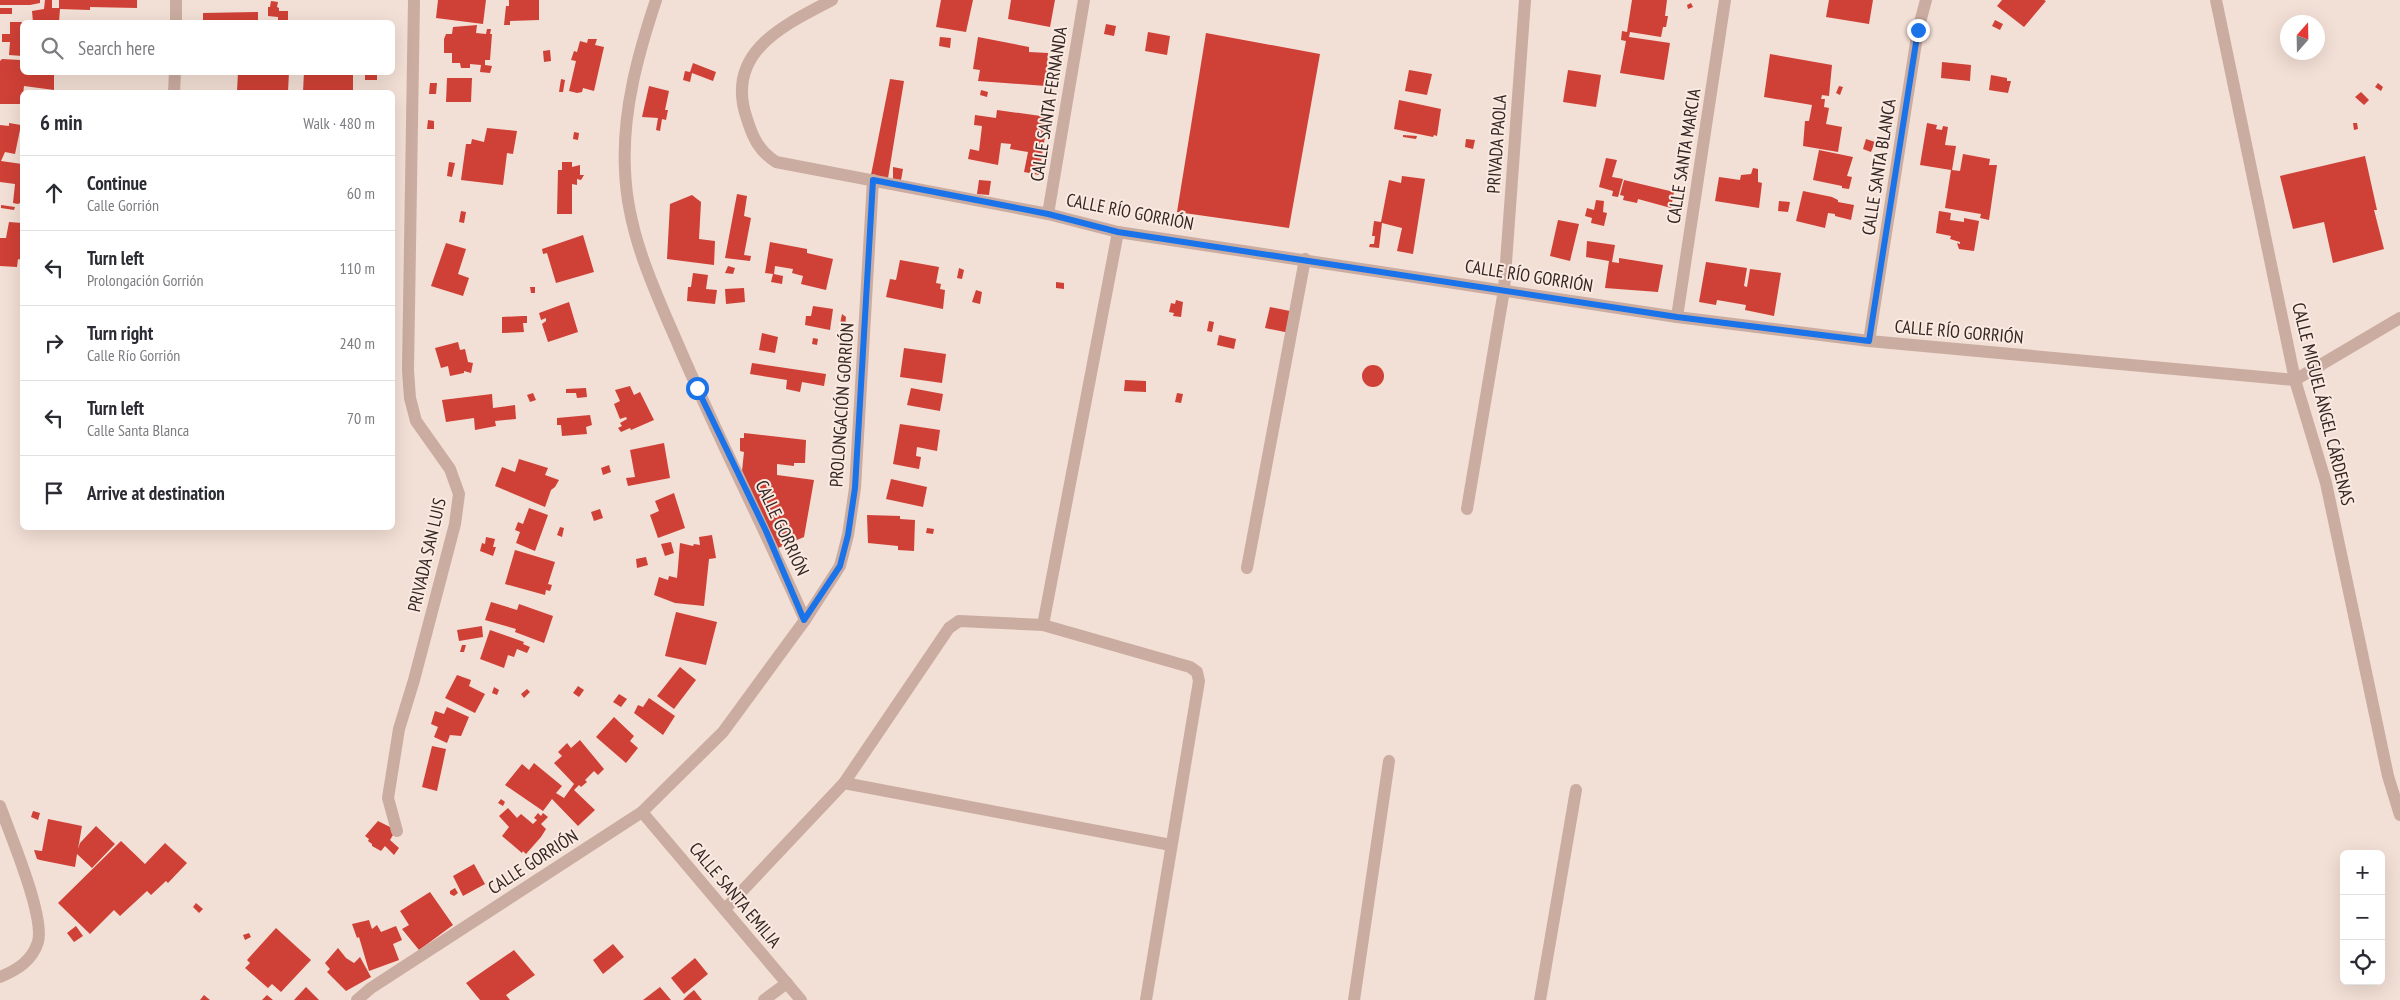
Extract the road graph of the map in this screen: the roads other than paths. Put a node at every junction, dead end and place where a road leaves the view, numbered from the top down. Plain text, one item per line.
1 (176, 0) edge
2 (414, 0) edge
3 (656, 0) edge
4 (832, 0) edge
5 (1084, 0) edge
6 (1525, 0) edge
7 (1725, 0) edge
8 (1926, 0) edge
9 (2216, 0) edge
10 (176, 20) edge
11 (175, 75) edge
12 (174, 90) edge
13 (873, 180) junction
14 (1048, 214) junction
15 (1118, 232) junction
16 (1305, 259) junction
17 (1504, 290) junction
18 (1677, 317) junction
19 (2400, 318) edge
20 (1869, 341) junction
21 (2295, 380) junction
22 (1467, 509) dead end
23 (1247, 568) dead end
24 (804, 620) junction
25 (1043, 625) junction
26 (1389, 761) dead end
27 (844, 783) junction
28 (1576, 790) dead end
29 (0, 806) edge
30 (642, 812) junction
31 (2400, 815) edge
32 (397, 831) dead end
33 (1171, 845) junction
34 (725, 909) junction
35 (0, 977) edge
36 (787, 983) junction
37 (357, 1000) edge
38 (764, 1000) edge
39 (801, 1000) edge
40 (1146, 1000) edge
41 (1354, 1000) edge
42 (1540, 1000) edge

1 - 10 street
2 - 32 street, PRIVADA SAN LUIS
3 - 24 street, CALLE GORRIÓN
4 - 13 street, CALLE RÍO GORRIÓN
5 - 14 street, CALLE SANTA FERNANDA
6 - 17 street, PRIVADA PAOLA
7 - 18 street, CALLE SANTA MARCIA
8 - 20 street, CALLE SANTA BLANCA
9 - 21 street, CALLE MIGUEL ÁNGEL CÁRDENAS
11 - 12 street
13 - 14 street, CALLE RÍO GORRIÓN
13 - 24 street, PROLONGACIÓN GORRIÓN
14 - 15 street, CALLE RÍO GORRIÓN
15 - 16 street, CALLE RÍO GORRIÓN
15 - 25 street
16 - 17 street, CALLE RÍO GORRIÓN
16 - 23 street
17 - 18 street, CALLE RÍO GORRIÓN
17 - 22 street, PRIVADA PAOLA
18 - 20 street, CALLE RÍO GORRIÓN
19 - 21 street
20 - 21 street, CALLE RÍO GORRIÓN
21 - 31 street, CALLE MIGUEL ÁNGEL CÁRDENAS
24 - 30 street, CALLE GORRIÓN
25 - 27 street
25 - 33 street
26 - 41 street
27 - 33 street
27 - 34 street
28 - 42 street
29 - 35 street
30 - 34 street, CALLE SANTA EMILIA
30 - 37 street, CALLE GORRIÓN
33 - 40 street
34 - 36 street, CALLE SANTA EMILIA
36 - 38 street
36 - 39 street, CALLE SANTA EMILIA

